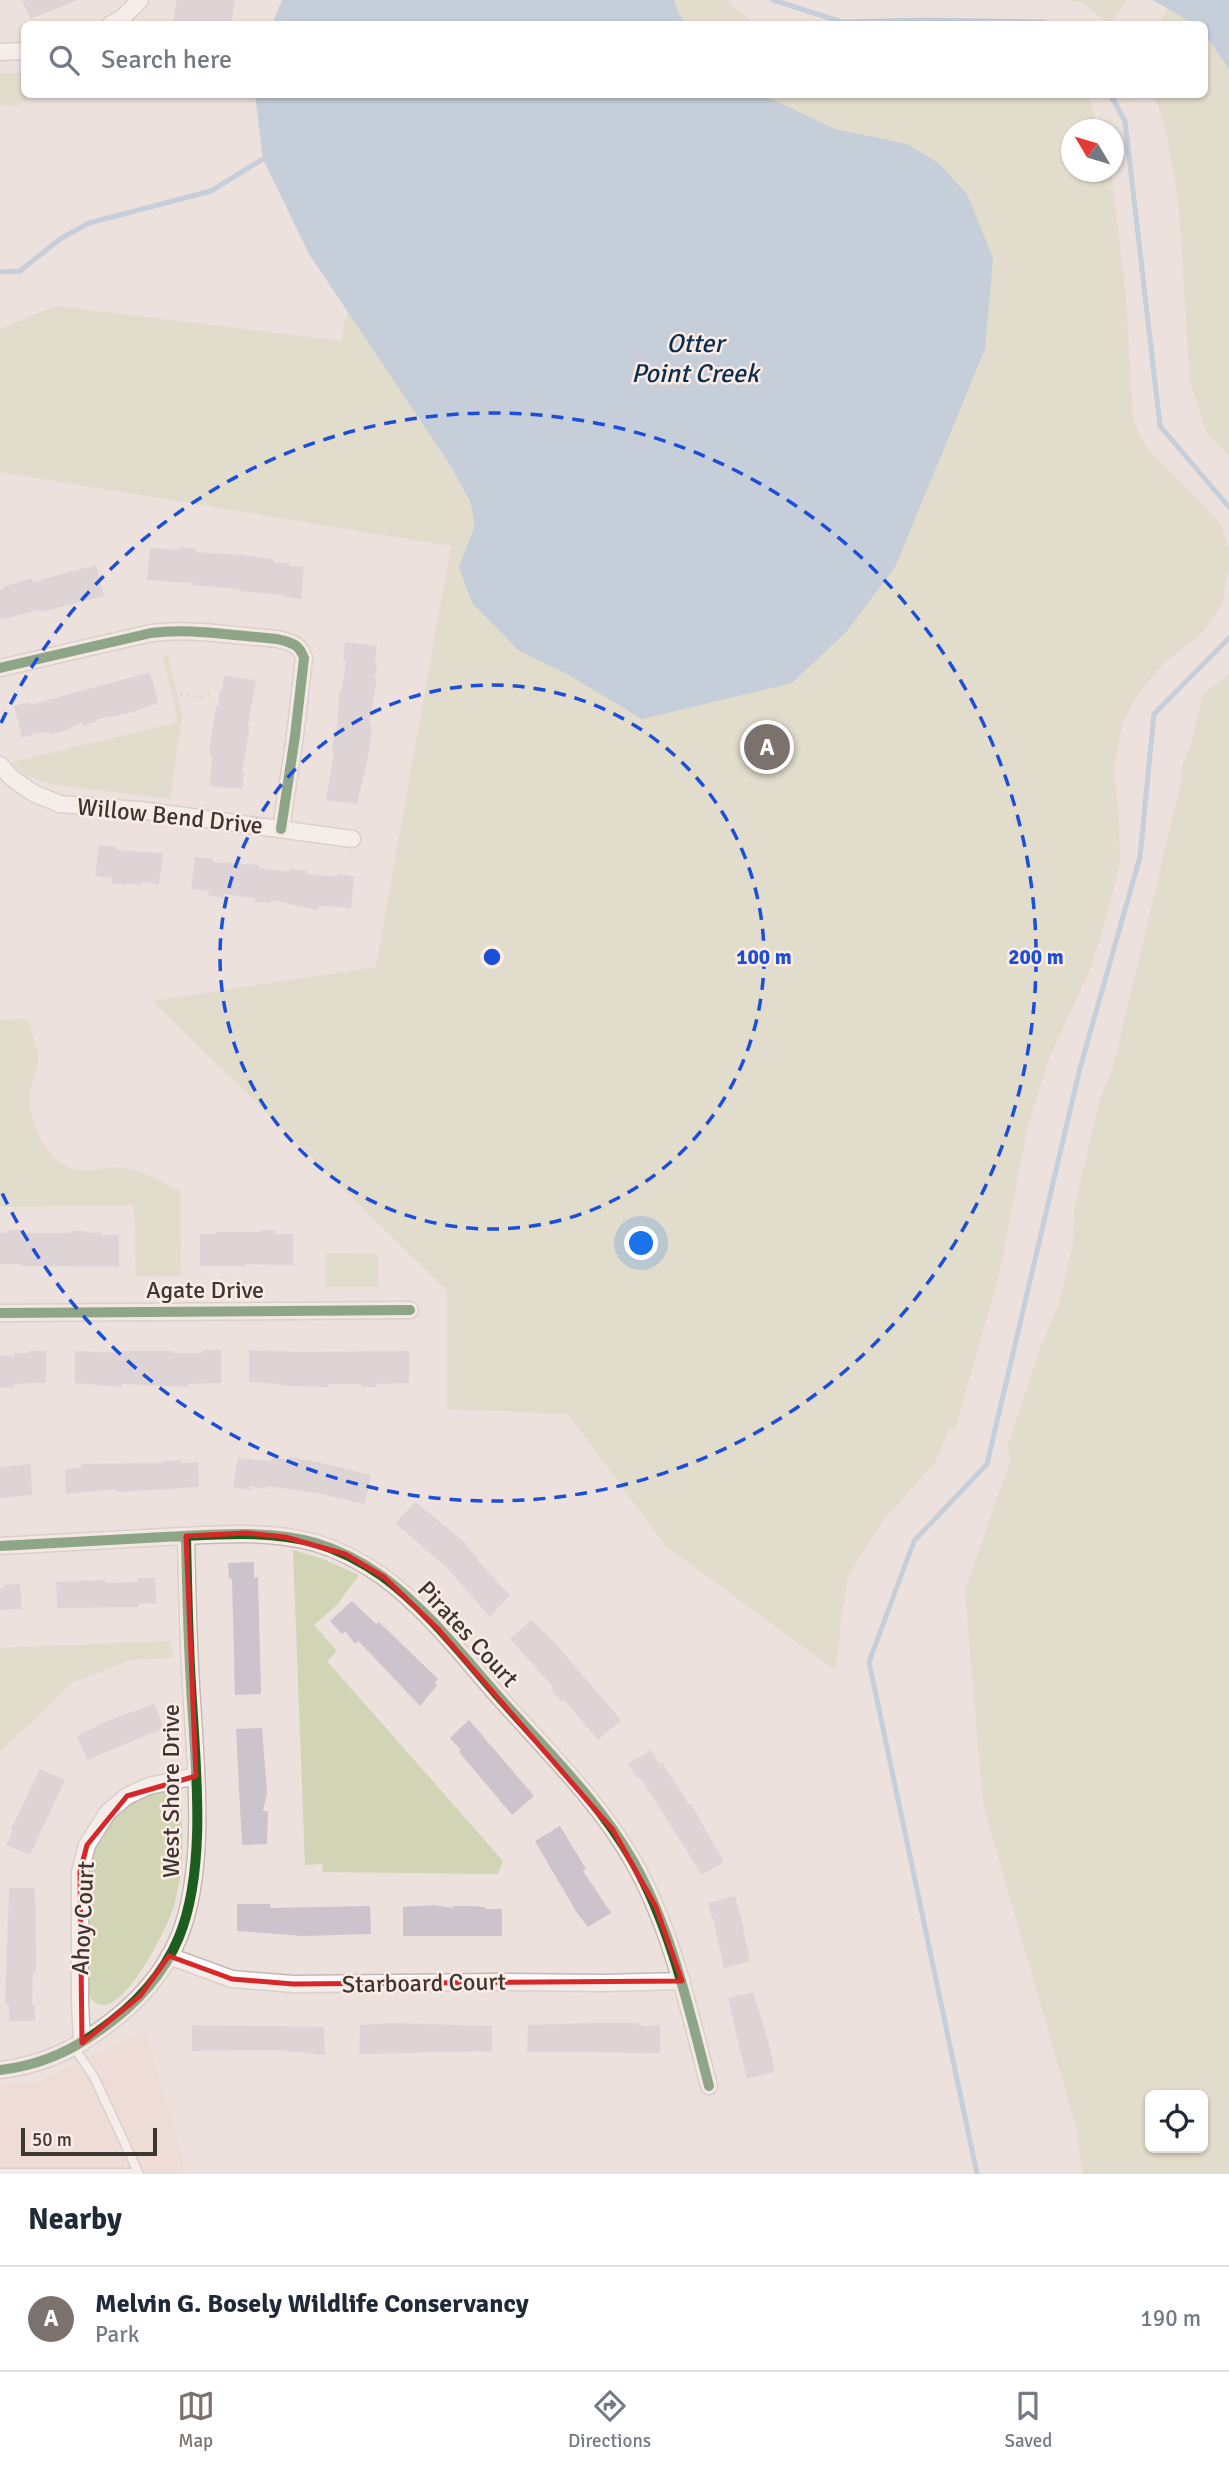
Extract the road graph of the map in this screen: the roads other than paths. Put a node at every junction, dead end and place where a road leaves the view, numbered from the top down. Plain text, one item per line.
1 (140, 0) edge
2 (117, 21) edge
3 (21, 51) edge
4 (0, 52) edge
5 (0, 668) edge
6 (0, 765) edge
7 (281, 829) junction
8 (352, 839) dead end
9 (410, 1310) dead end
10 (0, 1313) edge
11 (186, 1536) junction
12 (0, 1546) edge
13 (196, 1776) junction
14 (169, 1956) junction
15 (682, 1980) junction
16 (78, 2045) junction
17 (0, 2070) edge
18 (709, 2086) dead end
19 (0, 2173) edge
20 (138, 2173) edge

1 - 2 street
3 - 4 street
5 - 7 street
6 - 7 street, Willow Bend Drive
7 - 8 street, Willow Bend Drive
9 - 10 street, Agate Drive
11 - 12 street, Pirates Court
11 - 13 street, West Shore Drive
11 - 15 street, Pirates Court
13 - 14 street, West Shore Drive
13 - 16 street, Ahoy Court
14 - 15 street, Starboard Court
14 - 16 street, West Shore Drive
15 - 18 street, Pirates Court
16 - 17 street, West Shore Drive
16 - 20 lane
19 - 20 lane

